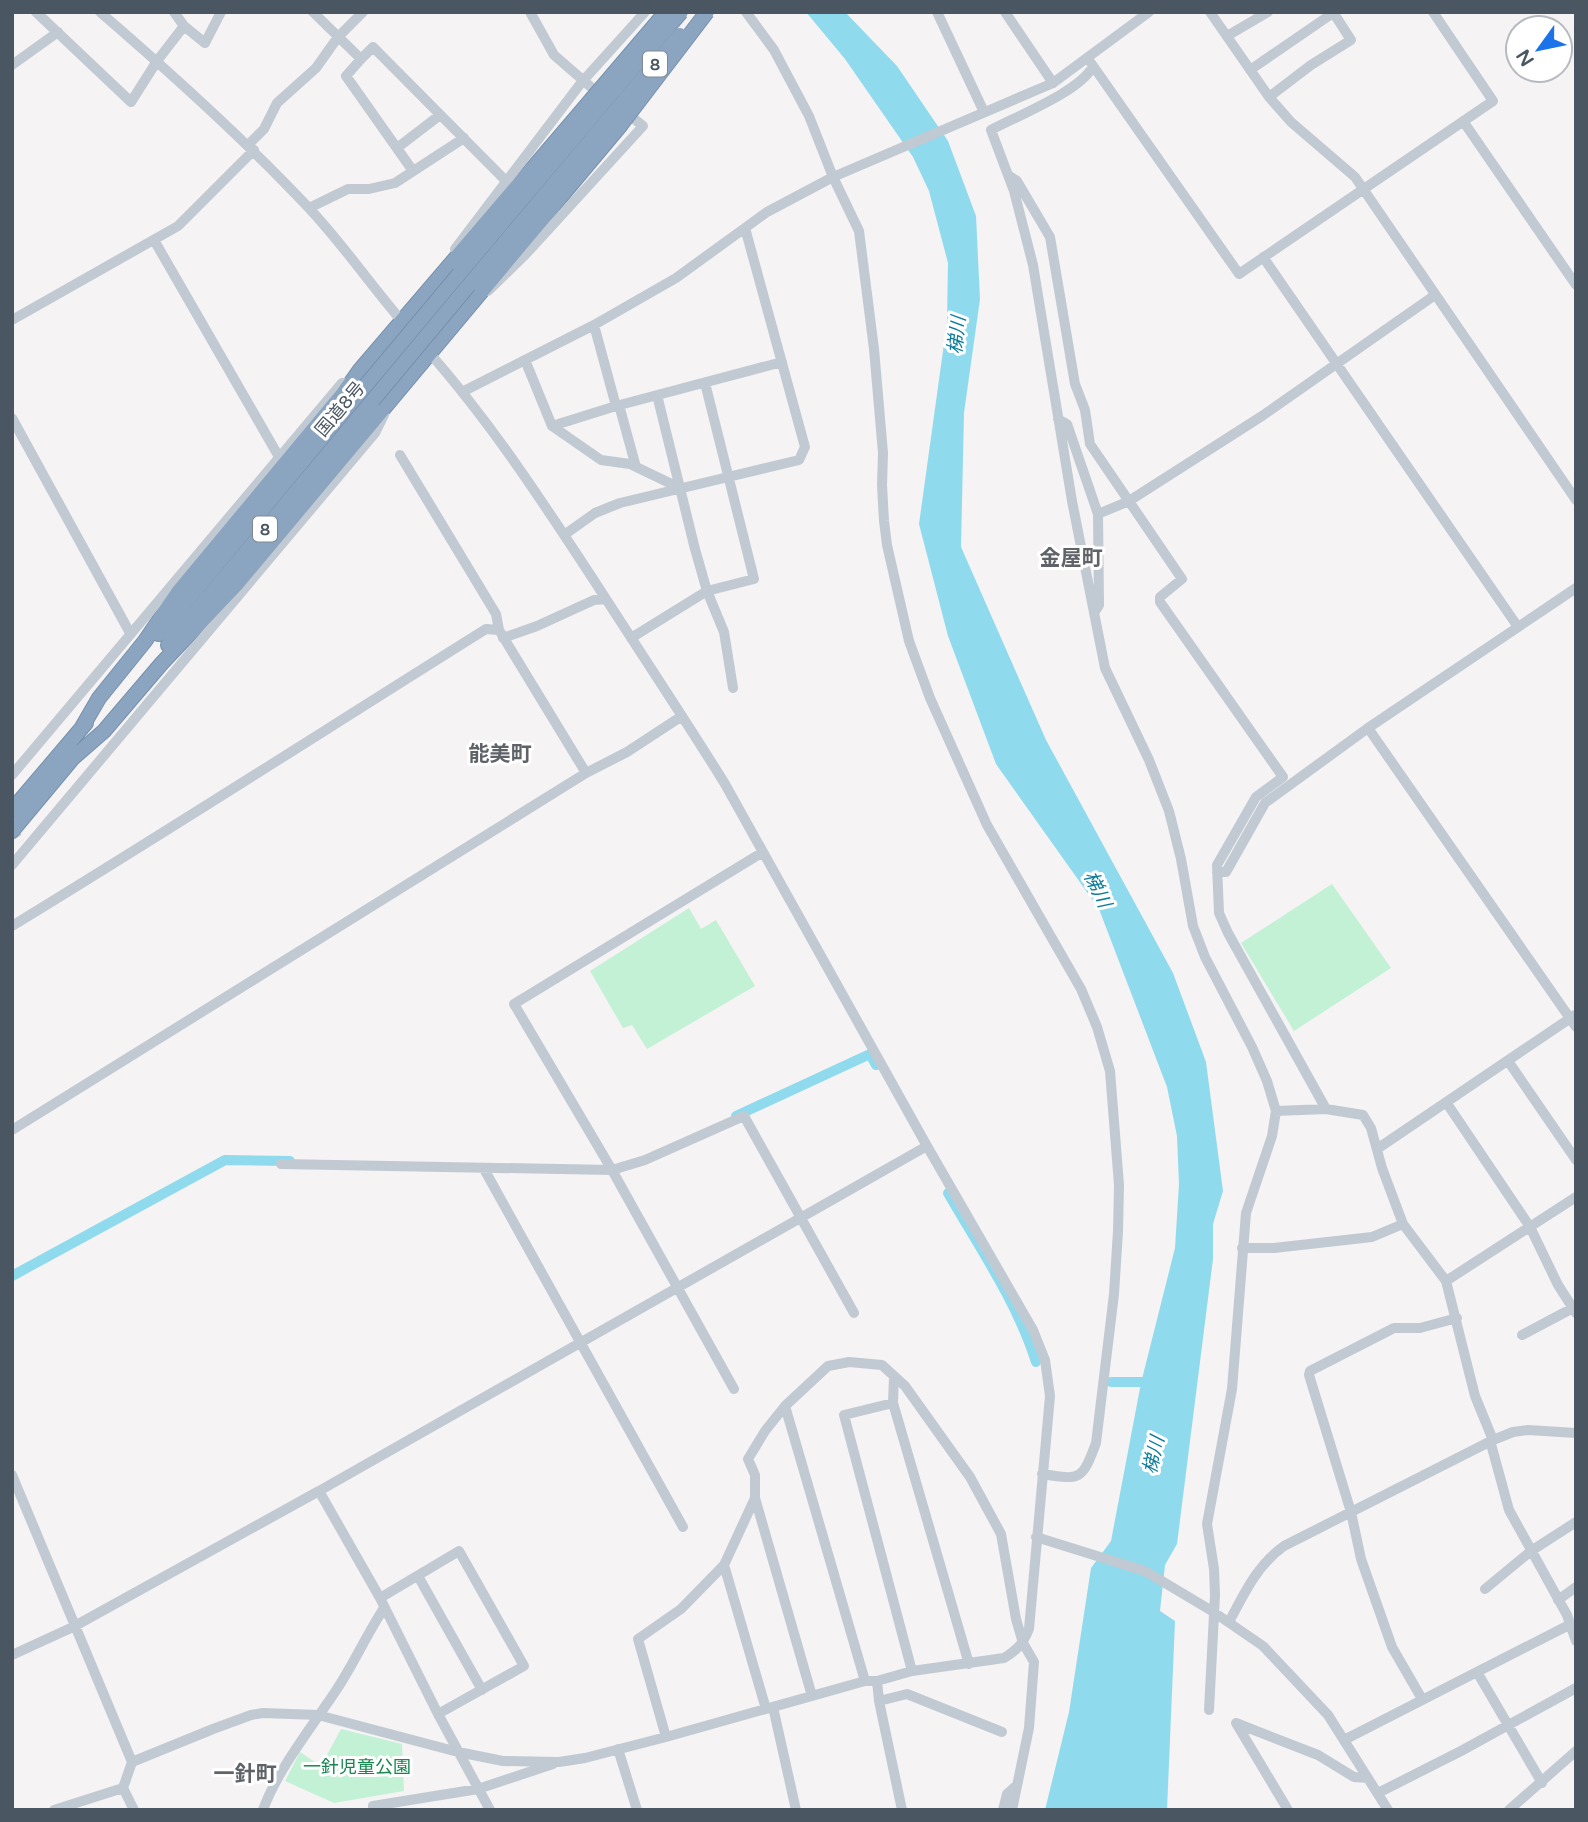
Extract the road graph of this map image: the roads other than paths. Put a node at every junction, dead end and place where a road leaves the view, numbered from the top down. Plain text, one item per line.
1 (36, 12) edge
2 (100, 12) edge
3 (174, 12) edge
4 (221, 12) edge
5 (313, 12) edge
6 (363, 12) edge
7 (530, 12) edge
8 (645, 12) edge
9 (666, 12) edge
10 (681, 12) edge
11 (699, 12) edge
12 (707, 12) edge
13 (746, 12) edge
14 (937, 12) edge
15 (1004, 12) edge
16 (1149, 12) edge
17 (1210, 12) edge
18 (1268, 12) edge
19 (1433, 12) edge
20 (1333, 13) edge
21 (184, 26) junction
22 (58, 32) junction
23 (1227, 36) junction
24 (338, 37) junction
25 (361, 60) junction
26 (157, 61) junction
27 (1090, 62) junction
28 (12, 65) edge
29 (1250, 70) junction
30 (1054, 83) junction
31 (1269, 97) junction
32 (604, 105) junction
33 (981, 114) junction
34 (440, 115) junction
35 (1463, 121) junction
36 (464, 138) junction
37 (251, 147) junction
38 (397, 148) junction
39 (413, 171) junction
40 (836, 175) junction
41 (1008, 175) junction
42 (506, 181) junction
43 (1364, 189) junction
44 (309, 208) junction
45 (745, 228) junction
46 (154, 240) junction
47 (1263, 257) junction
48 (436, 282) junction
49 (1576, 285) edge
50 (1435, 295) junction
51 (474, 302) junction
52 (12, 320) edge
53 (402, 321) junction
54 (594, 325) junction
55 (430, 352) junction
56 (525, 360) junction
57 (782, 362) junction
58 (1336, 363) junction
59 (705, 383) junction
60 (362, 391) junction
61 (397, 391) junction
62 (464, 391) junction
63 (657, 395) junction
64 (617, 405) junction
65 (12, 418) edge
66 (1058, 419) junction
67 (552, 426) junction
68 (400, 455) dead end
69 (279, 457) junction
70 (636, 467) junction
71 (728, 478) junction
72 (682, 489) junction
73 (1576, 500) edge
74 (1129, 501) junction
75 (1098, 514) junction
76 (564, 535) junction
77 (1576, 588) edge
78 (707, 591) junction
79 (606, 599) junction
80 (1094, 613) junction
81 (1517, 627) junction
82 (130, 633) junction
83 (501, 634) junction
84 (631, 638) junction
85 (153, 652) junction
86 (131, 679) junction
87 (733, 688) dead end
88 (682, 716) junction
89 (1368, 729) junction
90 (586, 774) junction
91 (12, 775) edge
92 (12, 810) edge
93 (19, 841) edge
94 (762, 852) junction
95 (12, 865) edge
96 (1217, 872) junction
97 (12, 926) edge
98 (1574, 1020) edge
99 (1508, 1061) junction
100 (1446, 1102) junction
101 (1326, 1109) junction
102 (1276, 1111) junction
103 (12, 1130) edge
104 (927, 1146) junction
105 (1377, 1149) junction
106 (1576, 1160) edge
107 (281, 1164) dead end
108 (484, 1169) junction
109 (612, 1170) junction
110 (1576, 1197) edge
111 (801, 1219) junction
112 (1404, 1224) junction
113 (1530, 1227) junction
114 (1242, 1248) junction
115 (1446, 1281) junction
116 (679, 1286) junction
117 (1574, 1310) edge
118 (854, 1314) dead end
119 (1457, 1318) junction
120 (1522, 1335) dead end
121 (580, 1343) junction
122 (894, 1376) junction
123 (734, 1389) dead end
124 (893, 1403) junction
125 (785, 1406) junction
126 (1576, 1433) edge
127 (1493, 1440) junction
128 (1042, 1474) junction
129 (12, 1475) edge
130 (319, 1491) junction
131 (755, 1498) junction
132 (1351, 1512) junction
133 (1576, 1522) edge
134 (683, 1527) dead end
135 (1036, 1537) junction
136 (1531, 1551) junction
137 (724, 1565) junction
138 (418, 1576) junction
139 (1576, 1587) edge
140 (1485, 1589) dead end
141 (1558, 1600) junction
142 (382, 1603) junction
143 (1208, 1608) junction
144 (1570, 1618) edge
145 (1229, 1622) junction
146 (74, 1627) junction
147 (1576, 1640) edge
148 (1023, 1643) junction
149 (12, 1655) edge
150 (969, 1664) junction
151 (912, 1671) junction
152 (1478, 1672) junction
153 (871, 1681) junction
154 (1576, 1688) edge
155 (482, 1690) junction
156 (812, 1696) junction
157 (1422, 1699) junction
158 (879, 1701) junction
159 (769, 1708) junction
160 (1209, 1710) dead end
161 (438, 1714) junction
162 (318, 1716) junction
163 (1509, 1724) junction
164 (1002, 1732) dead end
165 (666, 1737) junction
166 (1344, 1740) junction
167 (618, 1749) junction
168 (1576, 1751) edge
169 (458, 1752) junction
170 (132, 1762) junction
171 (559, 1762) junction
172 (1368, 1777) junction
173 (1542, 1783) junction
174 (1016, 1786) junction
175 (123, 1788) junction
176 (478, 1789) junction
177 (1378, 1793) junction
178 (54, 1810) edge
179 (134, 1810) edge
180 (263, 1810) edge
181 (373, 1810) edge
182 (490, 1810) edge
183 (637, 1810) edge
184 (796, 1810) edge
185 (902, 1810) edge
186 (1003, 1810) edge
187 (1012, 1810) edge
188 (1288, 1810) edge
189 (1388, 1810) edge
190 (1509, 1810) edge

1 - 22 street
2 - 26 street
3 - 21 street
4 - 21 street
5 - 24 street
6 - 24 street
7 - 32 street
8 - 32 street
9 - 32 highway, bridge
10 - 32 highway, 国道8号 / 8, bridge
11 - 32 highway, 国道8号 / 8, bridge
12 - 32 highway, bridge
13 - 40 street
14 - 33 street
15 - 30 street
16 - 27 street
17 - 23 street
18 - 23 street
19 - 35 street
20 - 29 street
20 - 31 street
21 - 26 street
22 - 26 street
22 - 28 street
23 - 29 street
24 - 25 street
24 - 37 street
25 - 34 street
25 - 38 street
26 - 37 street
27 - 30 street
27 - 41 street
27 - 47 street
29 - 31 street
30 - 33 street
31 - 43 street
32 - 42 street
32 - 48 highway
32 - 51 highway
32 - 51 street
32 - 60 highway, 国道8号 / 8, bridge
32 - 60 highway, 国道8号 / 8, bridge
33 - 40 street
34 - 36 street
34 - 38 street
35 - 43 street
35 - 49 street
36 - 39 street
36 - 42 street
37 - 44 street
37 - 46 street
38 - 39 street
39 - 44 street
40 - 45 street
40 - 128 street
41 - 66 street
41 - 74 street
42 - 48 street
43 - 47 street
43 - 50 street
44 - 53 street
45 - 54 street
45 - 57 street
46 - 52 street
46 - 69 street
47 - 58 street
48 - 53 highway
50 - 58 street
50 - 73 street
51 - 55 highway
53 - 55 street
53 - 60 highway
54 - 56 street
54 - 64 street
55 - 61 highway
55 - 62 street
56 - 62 street
56 - 67 street
57 - 59 street
57 - 71 street
58 - 74 street
58 - 81 street
59 - 63 street
59 - 71 street
60 - 69 street
60 - 85 highway, 国道8号 / 8
61 - 85 highway
61 - 93 street
62 - 76 street
63 - 64 street
63 - 72 street
64 - 67 street
64 - 70 street
65 - 82 street
66 - 75 street
66 - 80 street
67 - 70 street
68 - 83 street
69 - 82 street
70 - 72 street
71 - 72 street
71 - 78 street
72 - 76 street
72 - 78 street
74 - 75 street
74 - 96 street
75 - 80 street
76 - 79 street
77 - 81 street
78 - 84 street
78 - 87 street
79 - 83 street
79 - 84 street
80 - 102 street
81 - 89 street
82 - 91 street
83 - 90 street
83 - 97 street
84 - 88 street
85 - 86 highway, 国道8号 / 8
85 - 86 highway
86 - 92 highway, 国道8号 / 8
86 - 93 highway
88 - 90 street
88 - 94 street
89 - 96 street
89 - 98 street
90 - 103 street
93 - 95 street
94 - 104 street
94 - 109 street
96 - 101 street
98 - 99 street
99 - 100 street
99 - 106 street
100 - 105 street
100 - 113 street
101 - 102 street
101 - 105 street
102 - 114 street
104 - 111 street
104 - 128 street
105 - 112 street
107 - 108 street
108 - 109 street
108 - 121 street
109 - 111 street
109 - 116 street
110 - 113 street
111 - 116 street
111 - 118 street
112 - 114 street
112 - 115 street
113 - 115 street
113 - 117 street
114 - 143 street
115 - 119 street
116 - 121 street
116 - 123 street
117 - 120 street
119 - 127 street
119 - 132 street
121 - 130 street
121 - 134 street
122 - 124 street
122 - 125 street
122 - 148 street
124 - 150 street
124 - 151 street
125 - 131 street
125 - 153 street
126 - 127 street
127 - 132 street
127 - 136 street
128 - 135 street
129 - 146 street
130 - 142 street
130 - 146 street
131 - 137 street
131 - 156 street
132 - 145 street
132 - 157 street
133 - 136 street
135 - 143 street
135 - 148 street
136 - 140 street
136 - 141 street
137 - 159 street
137 - 165 street
138 - 142 street
138 - 155 street
138 - 155 street
139 - 141 street
141 - 144 street
142 - 161 street
142 - 162 street
143 - 145 street
143 - 160 street
144 - 147 street
144 - 152 street
145 - 166 street
146 - 149 street
146 - 170 street
148 - 150 street
148 - 174 street
150 - 151 street
151 - 153 street
152 - 157 street
152 - 163 street
153 - 156 street
153 - 158 street
154 - 163 street
155 - 161 street
156 - 159 street
157 - 166 street
158 - 164 street
158 - 185 street
159 - 165 street
159 - 184 street
161 - 169 street
162 - 169 street
162 - 170 street
162 - 180 street
163 - 173 street
163 - 177 street
165 - 167 street
166 - 172 street
167 - 171 street
167 - 183 street
168 - 173 street
169 - 171 street
169 - 176 street
170 - 175 street
171 - 176 street
172 - 177 street
172 - 188 street
173 - 190 street
174 - 186 street
174 - 187 street
175 - 178 street
175 - 179 street
176 - 181 street
176 - 182 street
177 - 189 street

